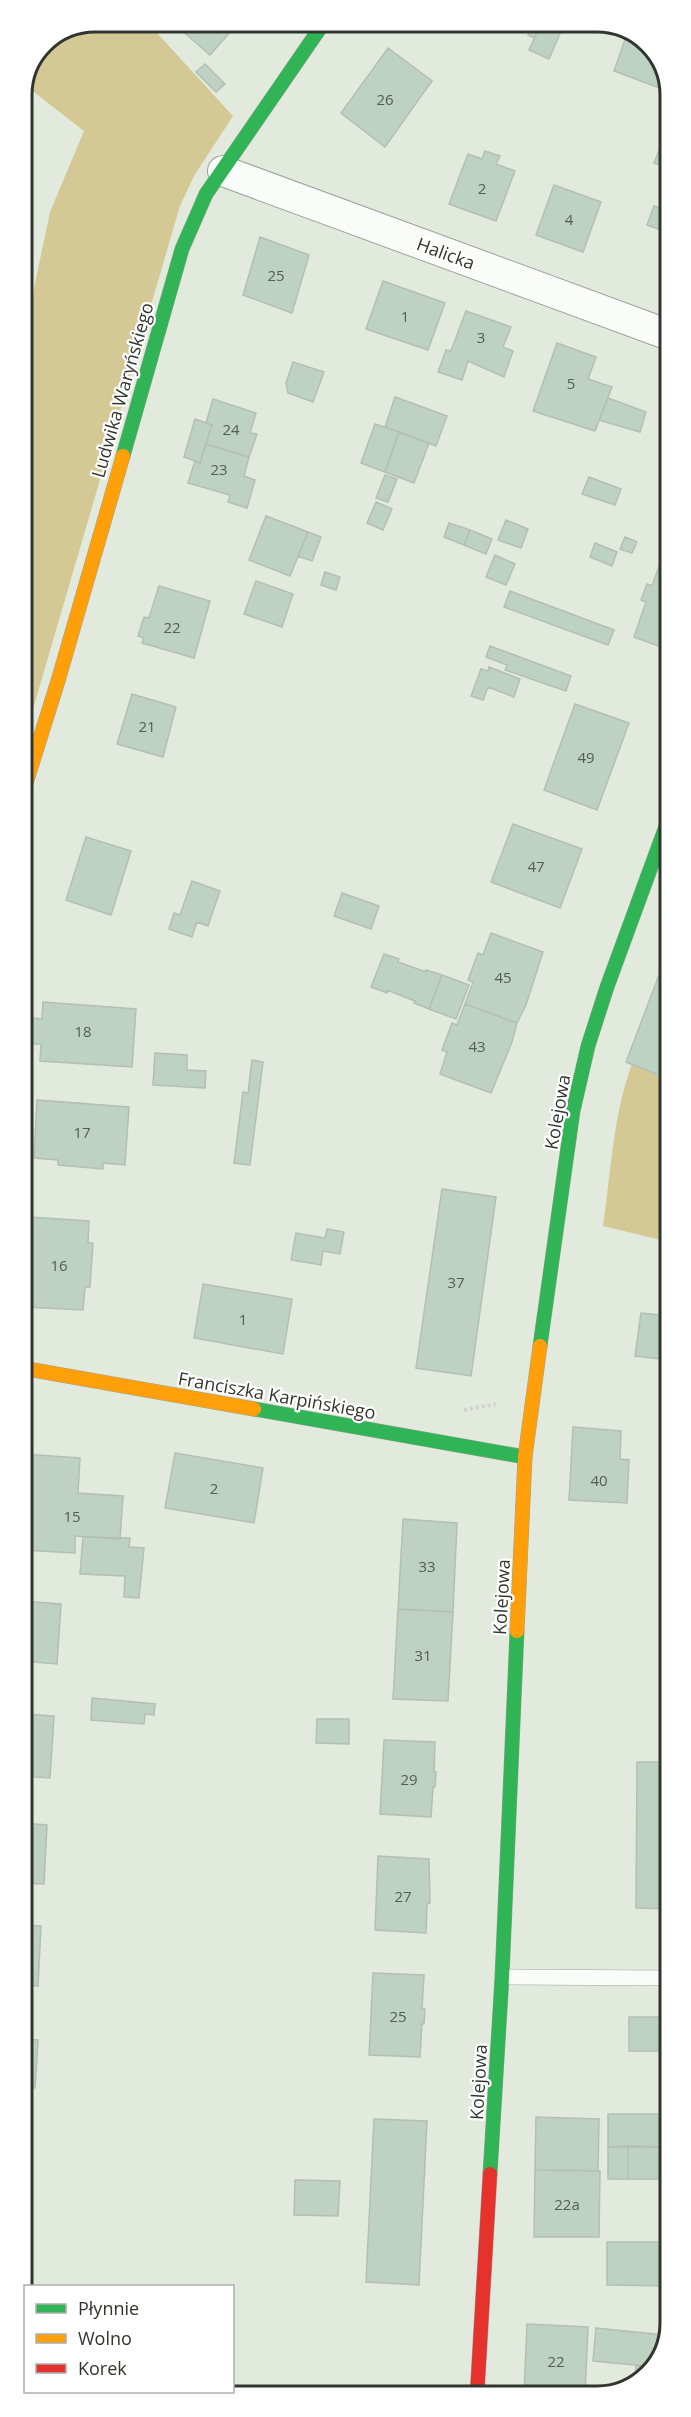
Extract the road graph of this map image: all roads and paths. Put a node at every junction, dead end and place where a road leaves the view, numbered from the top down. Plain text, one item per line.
1 (318, 32) edge
2 (223, 171) junction
3 (660, 332) edge
4 (32, 764) edge
5 (660, 843) edge
6 (32, 1370) edge
7 (525, 1457) junction
8 (502, 1977) junction
9 (660, 1978) edge
10 (478, 2386) edge

1 - 2 street, Ludwika Waryńskiego
2 - 3 street, Halicka
2 - 4 street, Ludwika Waryńskiego
5 - 7 street, Kolejowa
6 - 7 street, Franciszka Karpińskiego
7 - 8 street, Kolejowa
8 - 9 lane
8 - 10 street, Kolejowa

